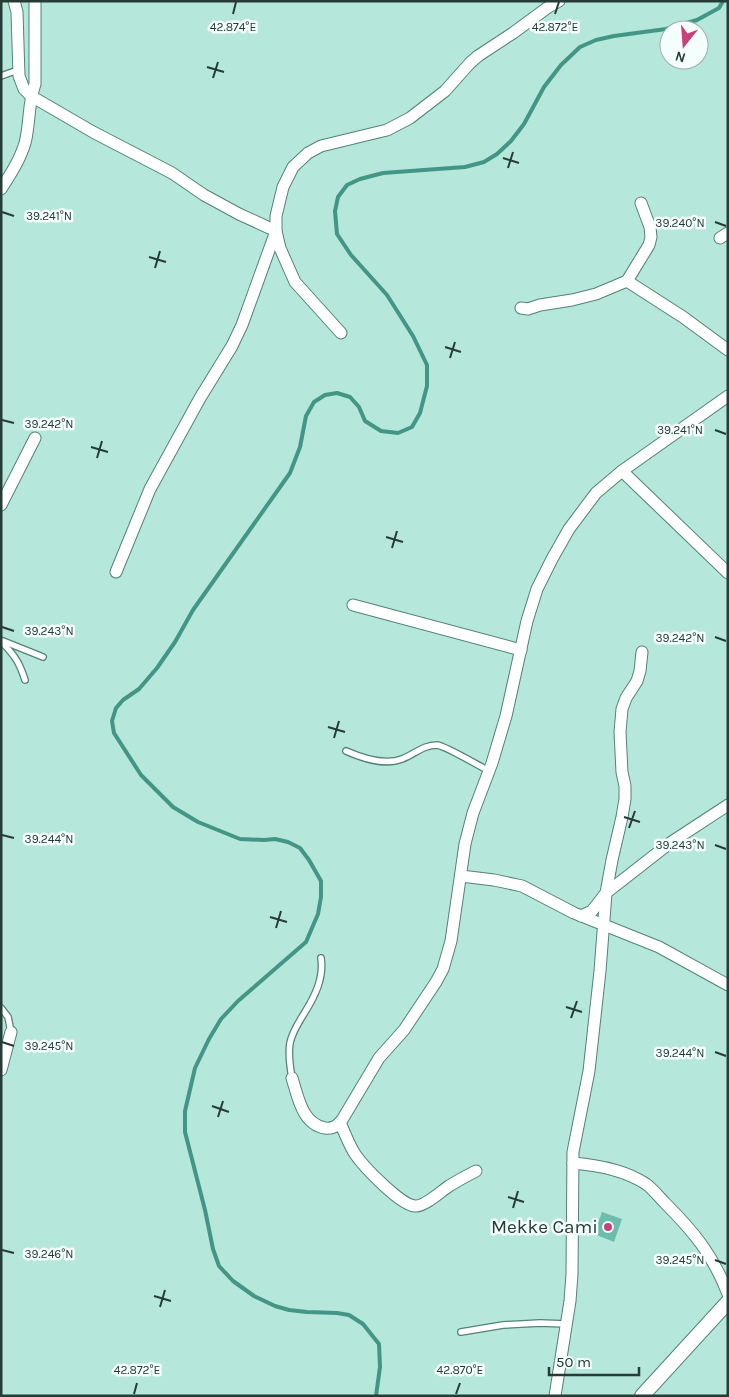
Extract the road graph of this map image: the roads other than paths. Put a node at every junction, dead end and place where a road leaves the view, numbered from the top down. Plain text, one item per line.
1 (14, 1) edge
2 (35, 1) edge
3 (559, 1) edge
4 (18, 70) junction
5 (1, 76) edge
6 (31, 96) junction
7 (1, 189) edge
8 (641, 203) dead end
9 (276, 231) junction
10 (627, 280) junction
11 (521, 308) dead end
12 (341, 333) dead end
13 (728, 350) edge
14 (728, 396) edge
15 (35, 438) dead end
16 (622, 471) junction
17 (1, 505) edge
18 (116, 572) dead end
19 (728, 573) edge
20 (353, 605) dead end
21 (1, 641) edge
22 (521, 650) junction
23 (642, 652) dead end
24 (43, 657) dead end
25 (26, 680) dead end
26 (346, 751) dead end
27 (489, 771) junction
28 (728, 805) edge
29 (461, 876) junction
30 (606, 893) junction
31 (581, 916) junction
32 (603, 924) junction
33 (321, 958) dead end
34 (728, 985) edge
35 (1, 1008) edge
36 (11, 1032) joint
37 (1, 1070) edge
38 (292, 1078) joint
39 (340, 1123) junction
40 (572, 1164) junction
41 (476, 1171) dead end
42 (728, 1294) edge
43 (728, 1302) edge
44 (567, 1324) junction
45 (461, 1332) dead end
46 (555, 1396) edge
47 (642, 1396) edge

1 - 4 street
2 - 6 street
3 - 9 street
4 - 5 lane
4 - 6 street
6 - 7 street
6 - 9 street
8 - 10 street
9 - 12 street
9 - 18 street
10 - 11 street
10 - 13 street
14 - 16 street
15 - 17 street
16 - 19 street
16 - 22 street
20 - 22 street
21 - 24 lane
21 - 25 lane
22 - 27 street
23 - 30 street
26 - 27 lane
27 - 29 street
28 - 30 street
29 - 31 street
29 - 39 street
30 - 31 street
30 - 32 street
31 - 32 street
32 - 34 street
32 - 40 street
33 - 38 lane
35 - 36 lane
36 - 37 street
38 - 39 street
39 - 41 street
40 - 42 street
40 - 44 street
43 - 47 street
44 - 45 lane
44 - 46 street

